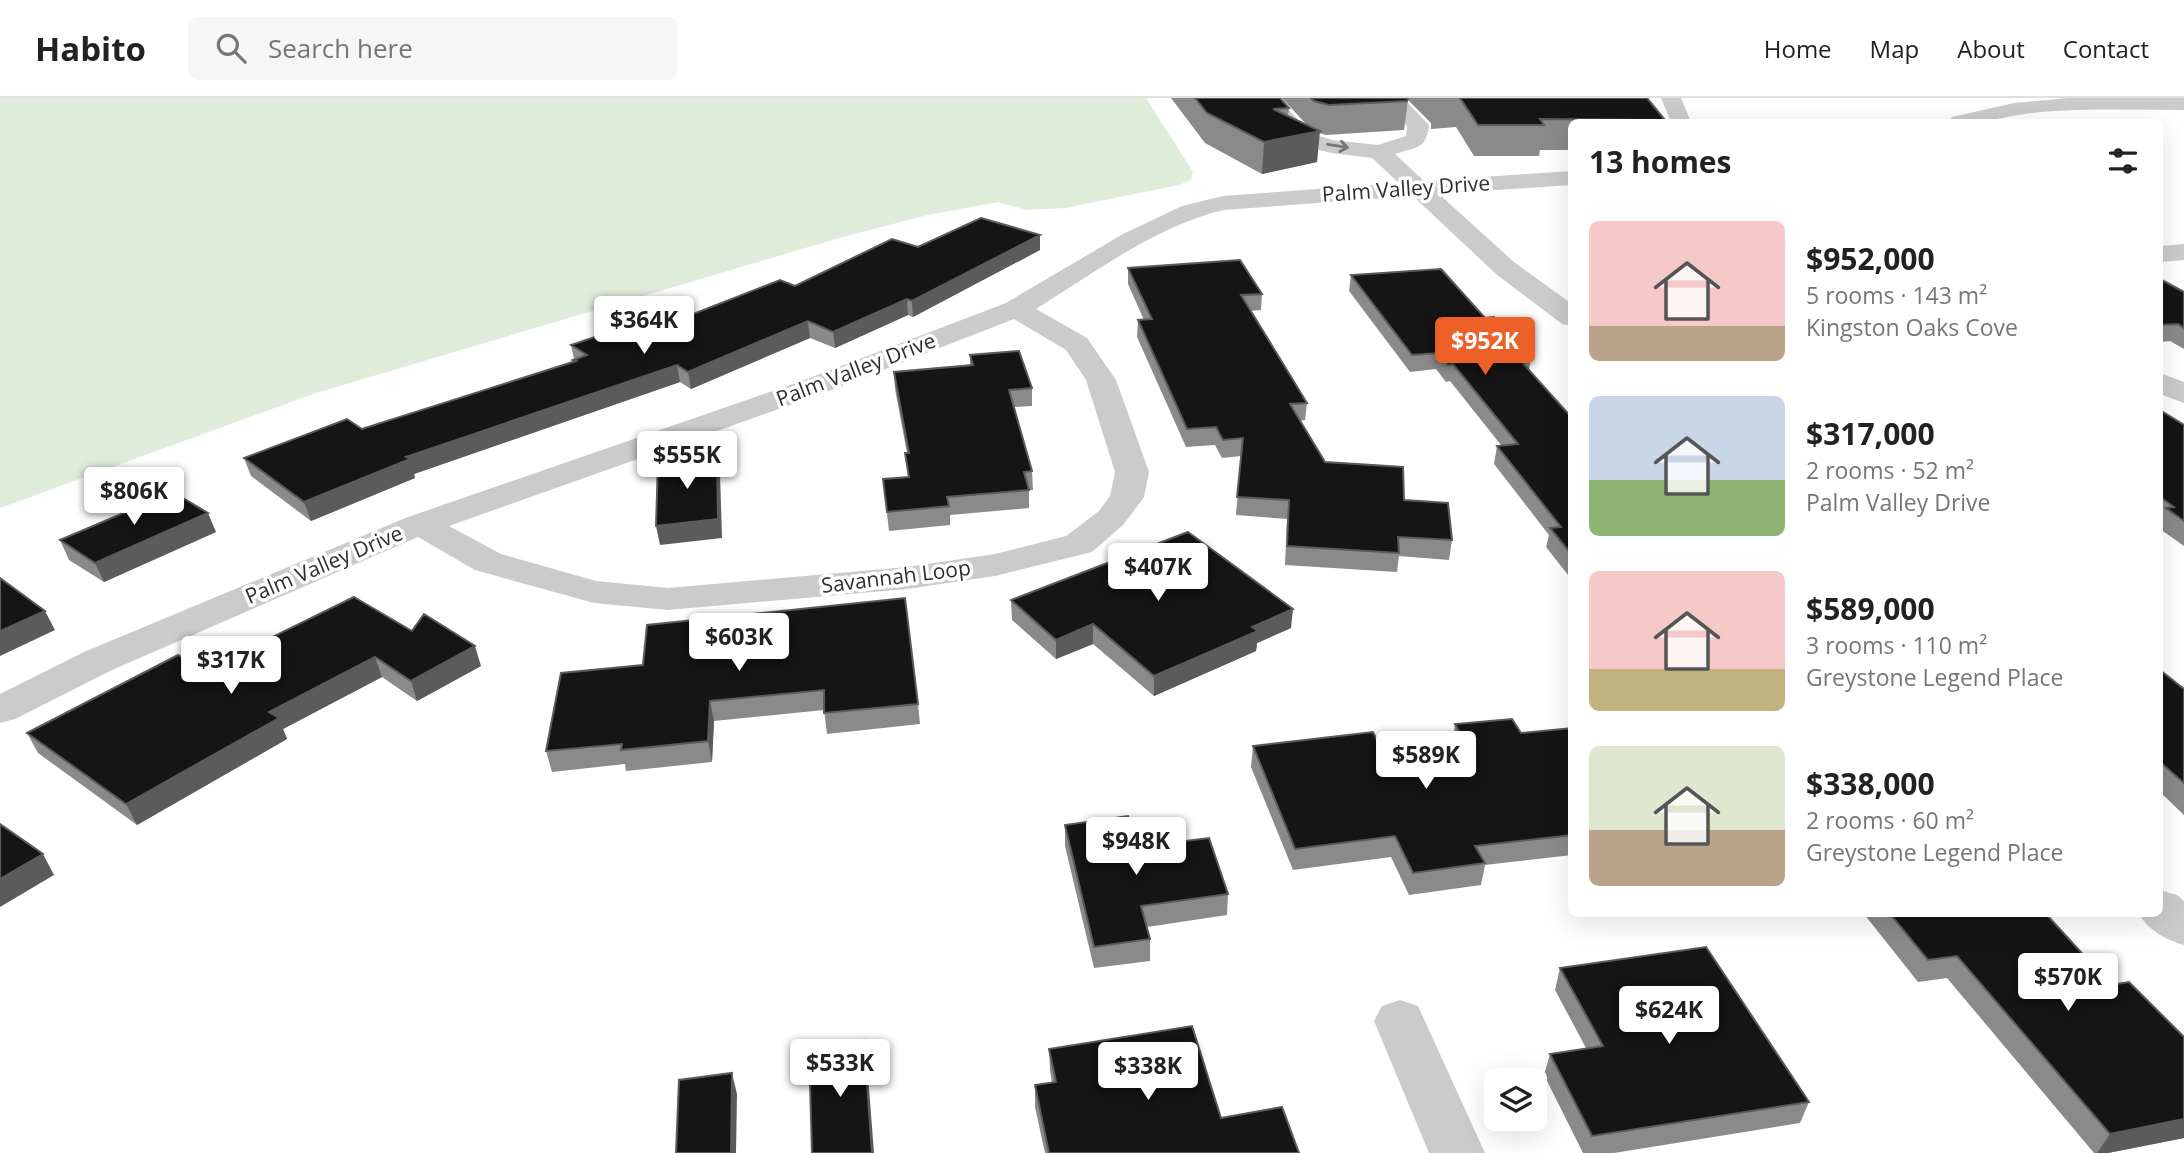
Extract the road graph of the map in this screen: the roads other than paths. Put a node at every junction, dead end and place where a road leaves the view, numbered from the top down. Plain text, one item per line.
1 (1267, 98) edge
2 (1391, 98) edge
3 (1671, 98) edge
4 (2184, 104) edge
5 (1680, 119) edge
6 (1972, 119) edge
7 (1379, 152) junction
8 (1568, 178) edge
9 (1420, 188) junction
10 (2184, 252) edge
11 (2163, 254) edge
12 (1016, 309) junction
13 (1568, 315) edge
14 (2163, 384) edge
15 (2184, 394) edge
16 (420, 524) junction
17 (0, 710) edge
18 (2163, 910) edge
19 (2184, 927) edge
20 (1400, 1021) dead end
21 (1457, 1153) edge

1 -> 7 street
2 - 7 street
3 - 5 street
4 - 6 street
7 - 9 street
8 - 9 street, Palm Valley Drive
9 - 12 street, Palm Valley Drive
9 - 13 street
10 - 11 street
12 - 16 street, Palm Valley Drive
12 - 16 street, Savannah Loop
14 - 15 street
16 - 17 street, Palm Valley Drive
18 - 19 street
20 - 21 street

